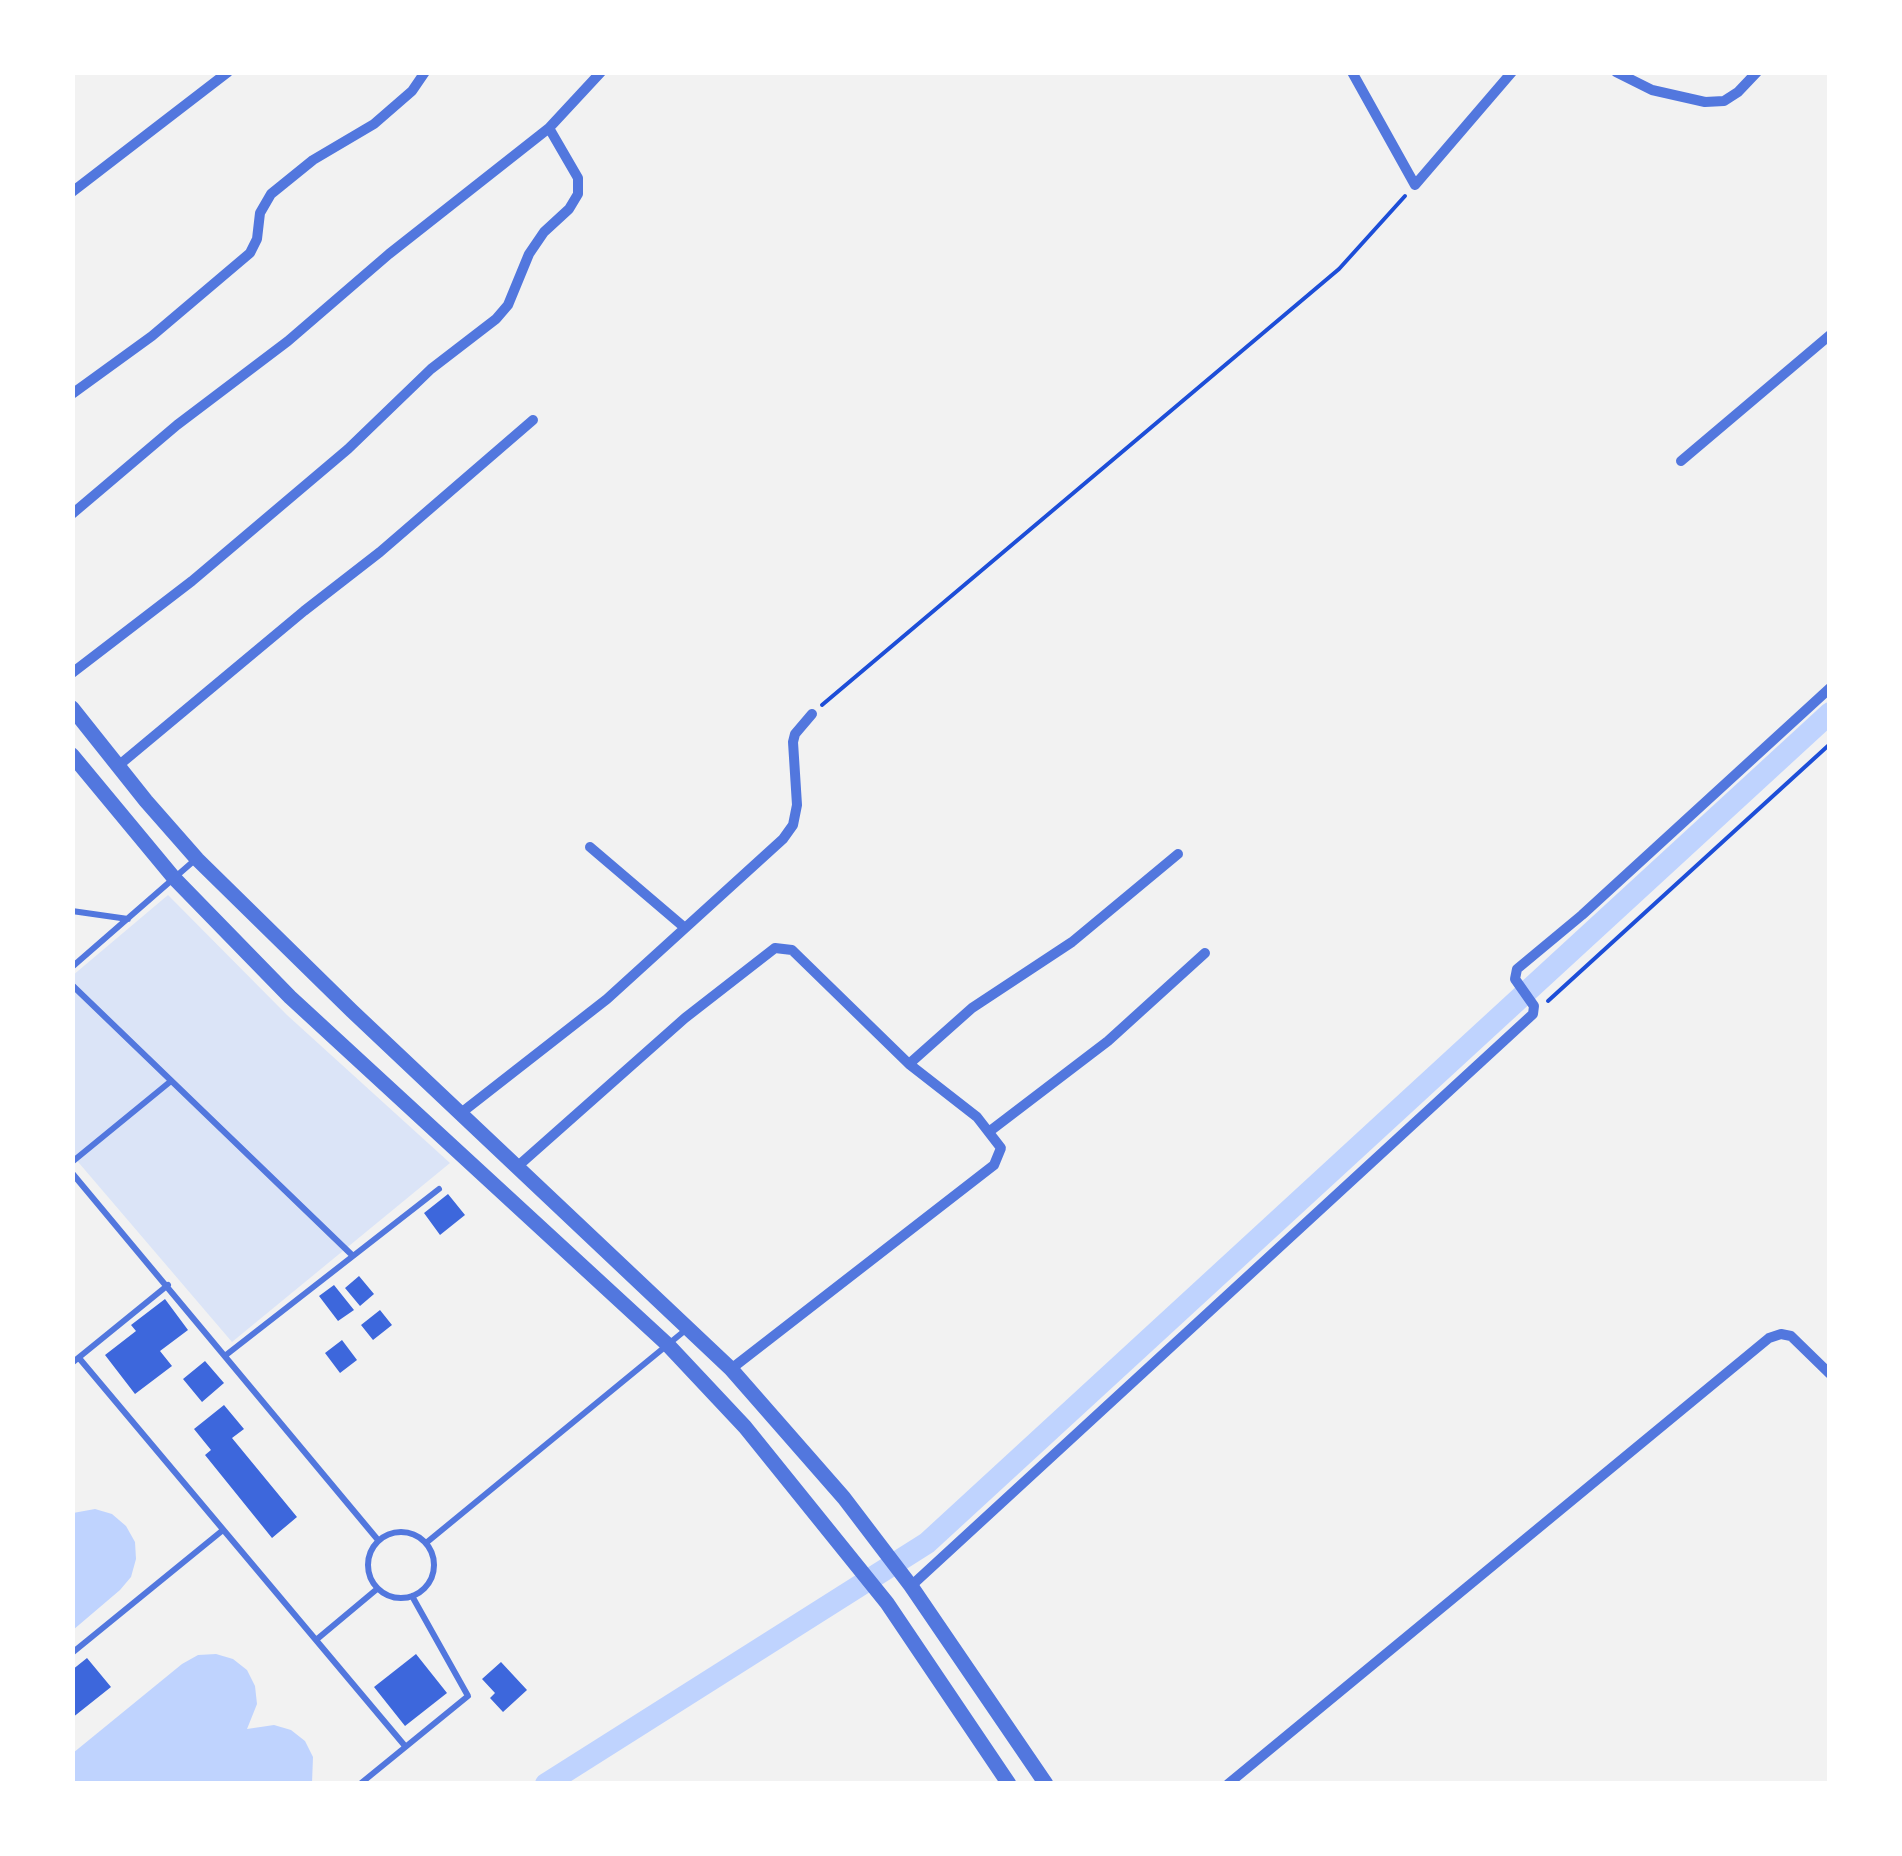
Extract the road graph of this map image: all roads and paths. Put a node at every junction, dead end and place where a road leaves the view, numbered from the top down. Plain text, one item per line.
1 (228, 72) edge
2 (425, 72) edge
3 (601, 72) edge
4 (1352, 72) edge
5 (1512, 72) edge
6 (1616, 72) edge
7 (1757, 72) edge
8 (549, 128) junction
9 (1415, 184) junction
10 (72, 192) edge
11 (1830, 335) edge
12 (72, 394) edge
13 (533, 420) dead end
14 (1680, 460) dead end
15 (72, 514) edge
16 (72, 673) edge
17 (1830, 688) edge
18 (72, 708) edge
19 (812, 714) joint
20 (1830, 744) edge
21 (72, 756) edge
22 (118, 766) junction
23 (590, 847) dead end
24 (1178, 854) dead end
25 (197, 859) junction
26 (174, 878) junction
27 (72, 911) edge
28 (128, 919) junction
29 (684, 928) junction
30 (1205, 953) dead end
31 (72, 967) edge
32 (72, 985) edge
33 (1533, 1014) junction
34 (908, 1064) junction
35 (171, 1081) junction
36 (461, 1112) junction
37 (990, 1131) junction
38 (72, 1162) edge
39 (518, 1166) junction
40 (72, 1172) edge
41 (439, 1189) dead end
42 (353, 1256) junction
43 (168, 1286) junction
44 (688, 1328) junction
45 (668, 1345) junction
46 (226, 1356) junction
47 (76, 1360) edge
48 (732, 1369) junction
49 (1830, 1374) edge
50 (223, 1530) junction
51 (378, 1540) junction
52 (426, 1543) junction
53 (911, 1586) junction
54 (377, 1589) junction
55 (412, 1596) junction
56 (316, 1640) junction
57 (72, 1653) edge
58 (406, 1746) junction
59 (360, 1784) edge
60 (1010, 1784) edge
61 (1046, 1784) edge
62 (1228, 1784) edge

1 - 10 street
2 - 12 street
3 - 8 street
4 - 9 street
5 - 9 street
6 - 7 street
8 - 15 street
8 - 16 street
9 - 19 path
11 - 14 street
13 - 22 street
17 - 33 street
18 - 22 street
19 - 29 street
20 - 33 path
21 - 26 street
22 - 25 street
23 - 29 street
24 - 34 street
25 - 26 lane
25 - 36 street
26 - 28 lane
26 - 45 street
27 - 28 lane
28 - 31 lane
29 - 36 street
30 - 37 street
32 - 35 lane
33 - 53 street
34 - 37 street
34 - 39 street
35 - 38 lane
35 - 42 lane
36 - 39 street
37 - 48 street
39 - 44 street
40 - 43 lane
41 - 42 lane
42 - 46 lane
43 - 46 lane
43 - 47 lane
44 - 45 lane
44 - 48 street
45 - 52 lane
45 - 60 street
46 - 51 lane
47 - 50 lane
48 - 53 street
49 - 62 street
50 - 56 lane
50 - 57 lane
51 - 52 lane
51 - 54 lane
52 - 55 lane
53 - 61 street
54 - 55 lane
54 - 56 lane
55 - 58 lane
56 - 58 lane
58 - 59 lane

